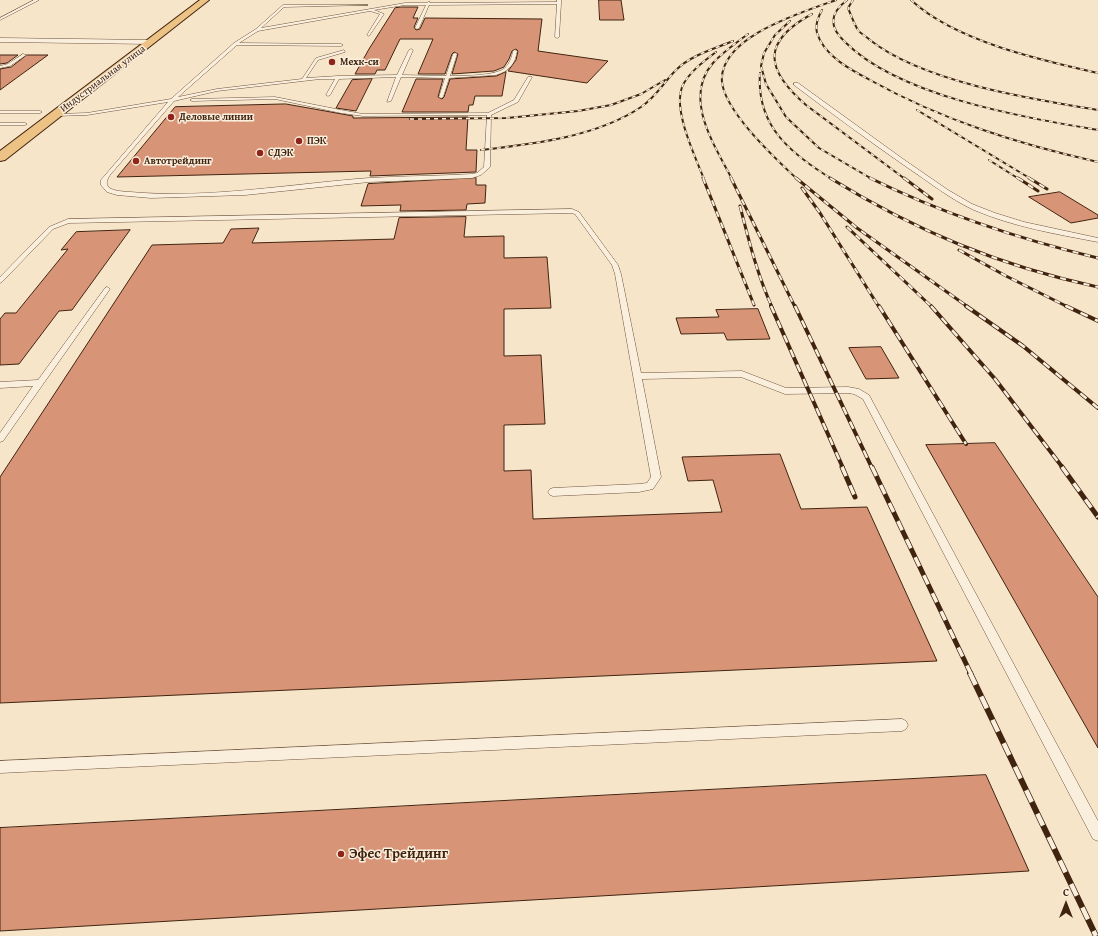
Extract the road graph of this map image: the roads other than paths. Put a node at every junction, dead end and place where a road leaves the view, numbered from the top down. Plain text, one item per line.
1 (37, 0) edge
2 (190, 0) edge
3 (205, 0) edge
4 (330, 0) edge
5 (278, 1) edge
6 (460, 1) edge
7 (559, 1) edge
8 (429, 2) junction
9 (327, 5) junction
10 (395, 5) junction
11 (283, 6) junction
12 (378, 6) junction
13 (387, 6) junction
14 (369, 9) junction
15 (382, 14) junction
16 (0, 19) edge
17 (417, 28) dead end
18 (257, 30) junction
19 (369, 35) dead end
20 (557, 38) dead end
21 (0, 40) edge
22 (135, 42) junction
23 (151, 42) junction
24 (235, 44) junction
25 (341, 45) dead end
26 (411, 50) dead end
27 (344, 51) dead end
28 (515, 51) dead end
29 (455, 54) dead end
30 (24, 55) dead end
31 (0, 67) edge
32 (399, 76) junction
33 (338, 77) junction
34 (448, 77) junction
35 (530, 78) dead end
36 (303, 80) junction
37 (796, 84) dead end
38 (328, 95) dead end
39 (441, 97) dead end
40 (59, 98) dead end
41 (172, 100) junction
42 (389, 101) dead end
43 (44, 110) joint
44 (0, 112) edge
45 (489, 114) junction
46 (56, 115) junction
47 (0, 124) edge
48 (25, 124) junction
49 (12, 133) dead end
50 (0, 157) edge
51 (1098, 240) edge
52 (0, 281) edge
53 (107, 289) dead end
54 (637, 376) junction
55 (41, 383) junction
56 (0, 385) edge
57 (0, 439) edge
58 (553, 492) dead end
59 (902, 725) dead end
60 (0, 767) edge
61 (1098, 834) edge

1 - 16 lane
2 - 22 main road, Индустриальная улица
3 - 23 main road, Индустриальная улица
4 - 9 lane
5 - 11 lane
6 - 7 lane
6 - 8 lane
7 - 20 lane
8 - 10 lane
8 - 17 lane
9 - 11 lane
9 - 12 lane
10 - 12 lane
10 - 13 lane
11 - 18 lane
12 - 13 lane
12 - 14 lane
13 - 15 lane
14 - 15 lane
14 - 18 lane
15 - 19 lane
18 - 24 lane
21 - 22 street
22 - 23 street
22 - 40 main road, Индустриальная улица
23 - 46 main road, Индустриальная улица
24 - 25 lane
24 - 41 lane
26 - 32 lane
27 - 36 lane
28 - 34 lane
29 - 34 lane
30 - 31 lane
32 - 33 lane
32 - 34 lane
32 - 42 lane
33 - 36 lane
33 - 38 lane
34 - 39 lane
35 - 45 lane
36 - 41 lane
37 - 51 lane
41 - 45 lane
41 - 45 lane
41 - 46 lane
43 - 44 lane
43 - 48 main road
46 - 50 main road, Индустриальная улица
47 - 48 lane
48 - 49 main road
52 - 54 lane
53 - 55 lane
54 - 58 lane
54 - 61 lane
55 - 56 lane
55 - 57 lane
59 - 60 lane

